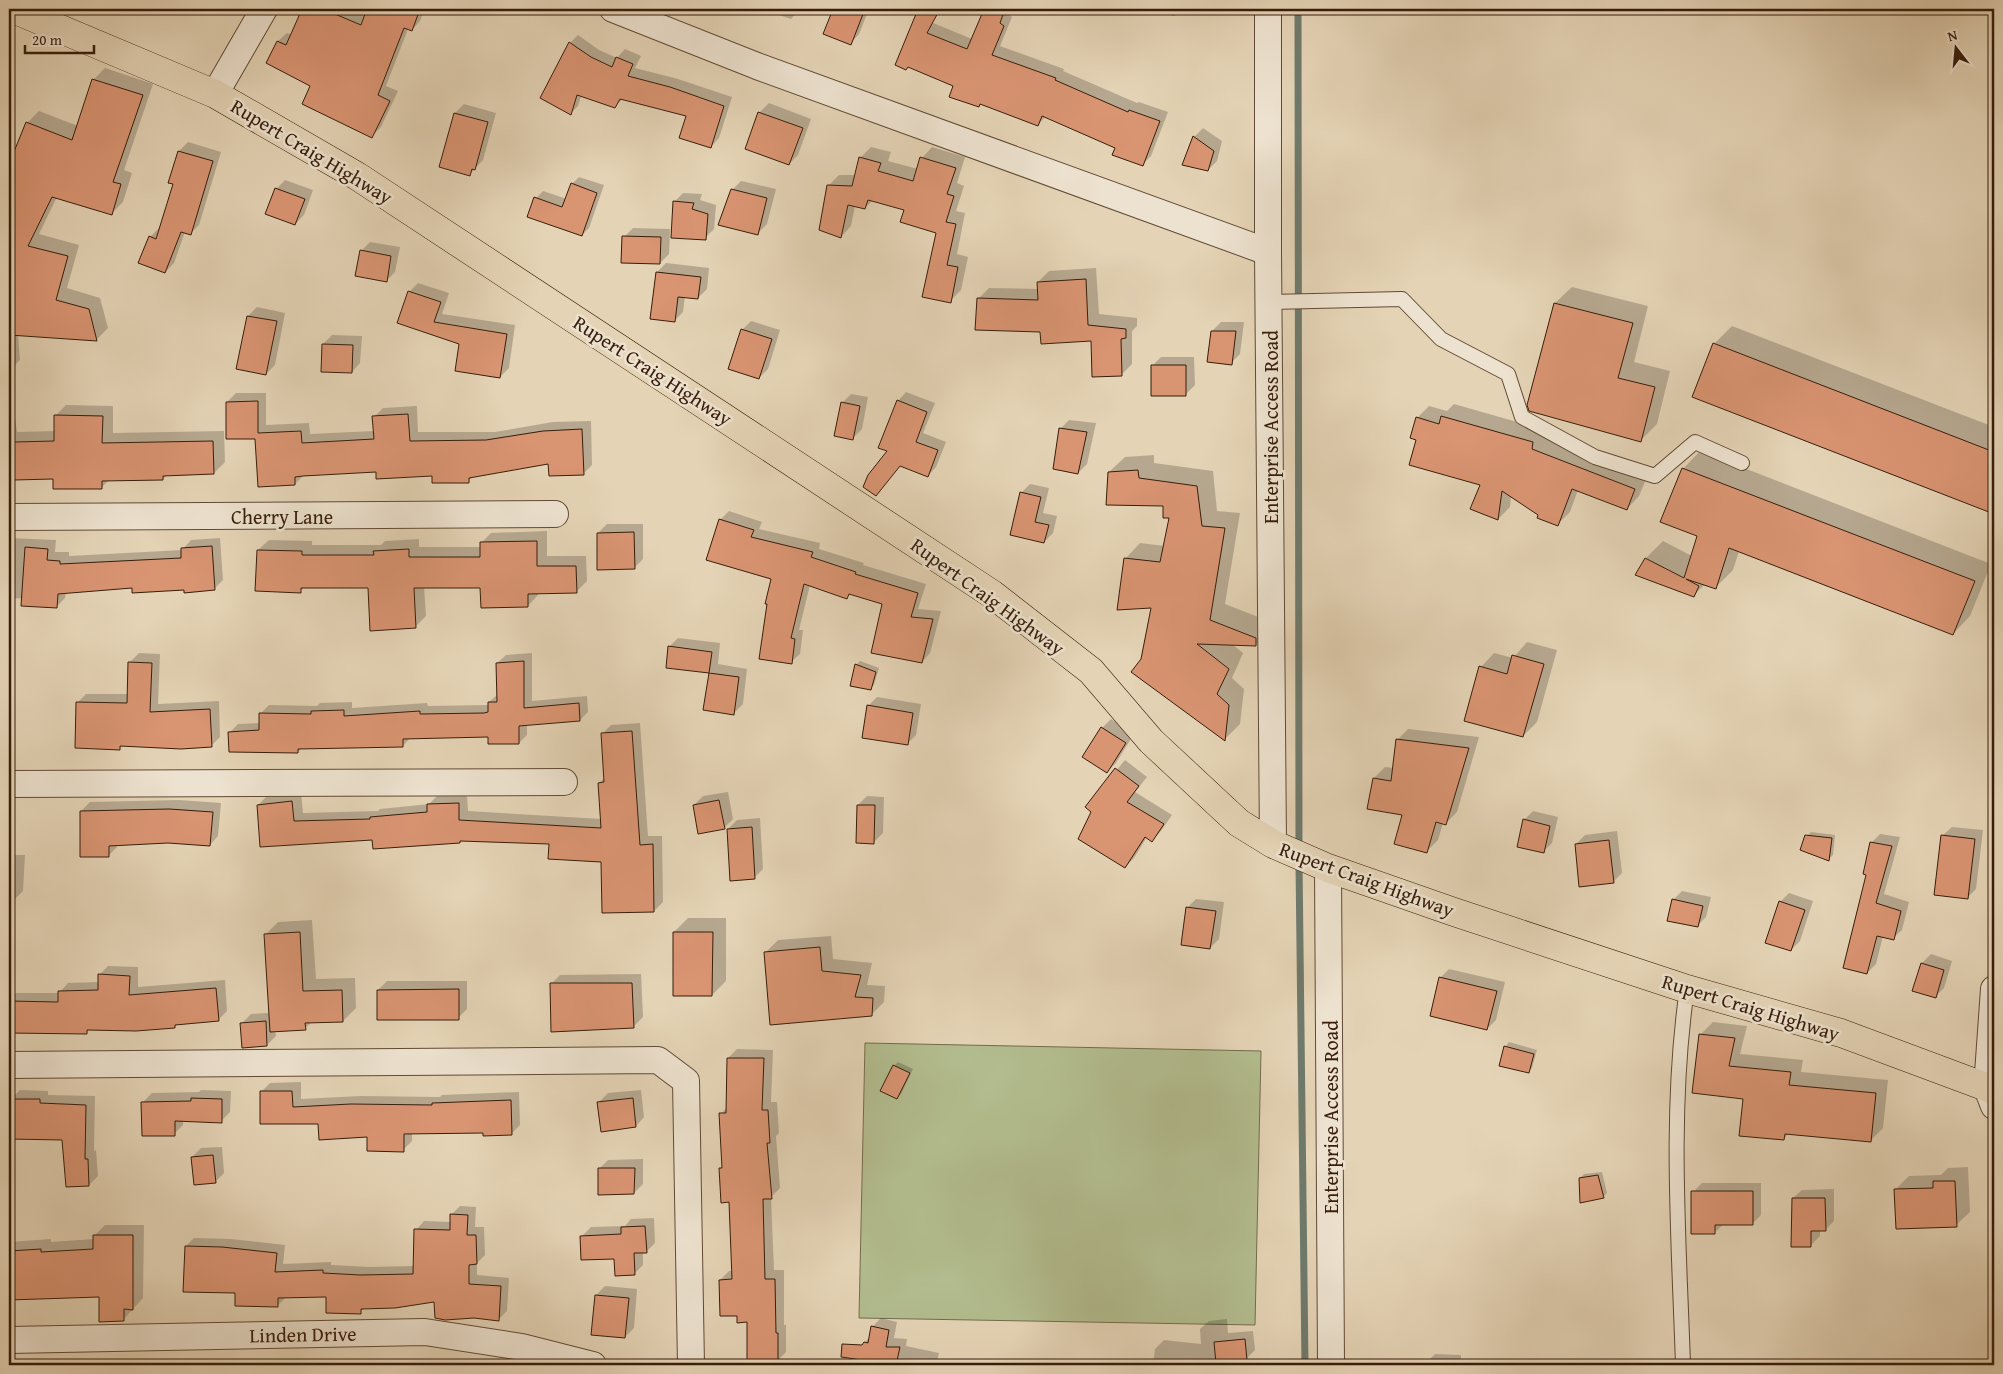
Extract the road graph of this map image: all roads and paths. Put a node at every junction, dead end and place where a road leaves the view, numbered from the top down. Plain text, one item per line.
1 (13, 9) edge
2 (264, 9) edge
3 (613, 9) edge
4 (1268, 9) edge
5 (215, 94) junction
6 (1268, 252) junction
7 (1269, 302) junction
8 (1742, 463) dead end
9 (555, 514) dead end
10 (9, 517) edge
11 (564, 782) dead end
12 (9, 784) edge
13 (1273, 844) junction
14 (1328, 868) junction
15 (1687, 989) junction
16 (1994, 989) edge
17 (9, 1065) edge
18 (1992, 1095) edge
19 (9, 1340) edge
20 (593, 1365) edge
21 (691, 1365) edge
22 (1332, 1365) edge
23 (1683, 1365) edge

1 - 5 main road, Rupert Craig Highway
2 - 5 street
3 - 6 street
4 - 6 street, Enterprise Access Road
5 - 13 main road, Rupert Craig Highway
6 - 7 street, Enterprise Access Road
7 - 8 lane
7 - 13 street, Enterprise Access Road
9 - 10 street, Cherry Lane
11 - 12 street
13 - 14 main road, Rupert Craig Highway
14 - 15 main road, Rupert Craig Highway
14 - 22 street, Enterprise Access Road
15 - 18 main road, Rupert Craig Highway
15 - 23 lane
16 - 18 street
17 - 21 street
19 - 20 street, Linden Drive

